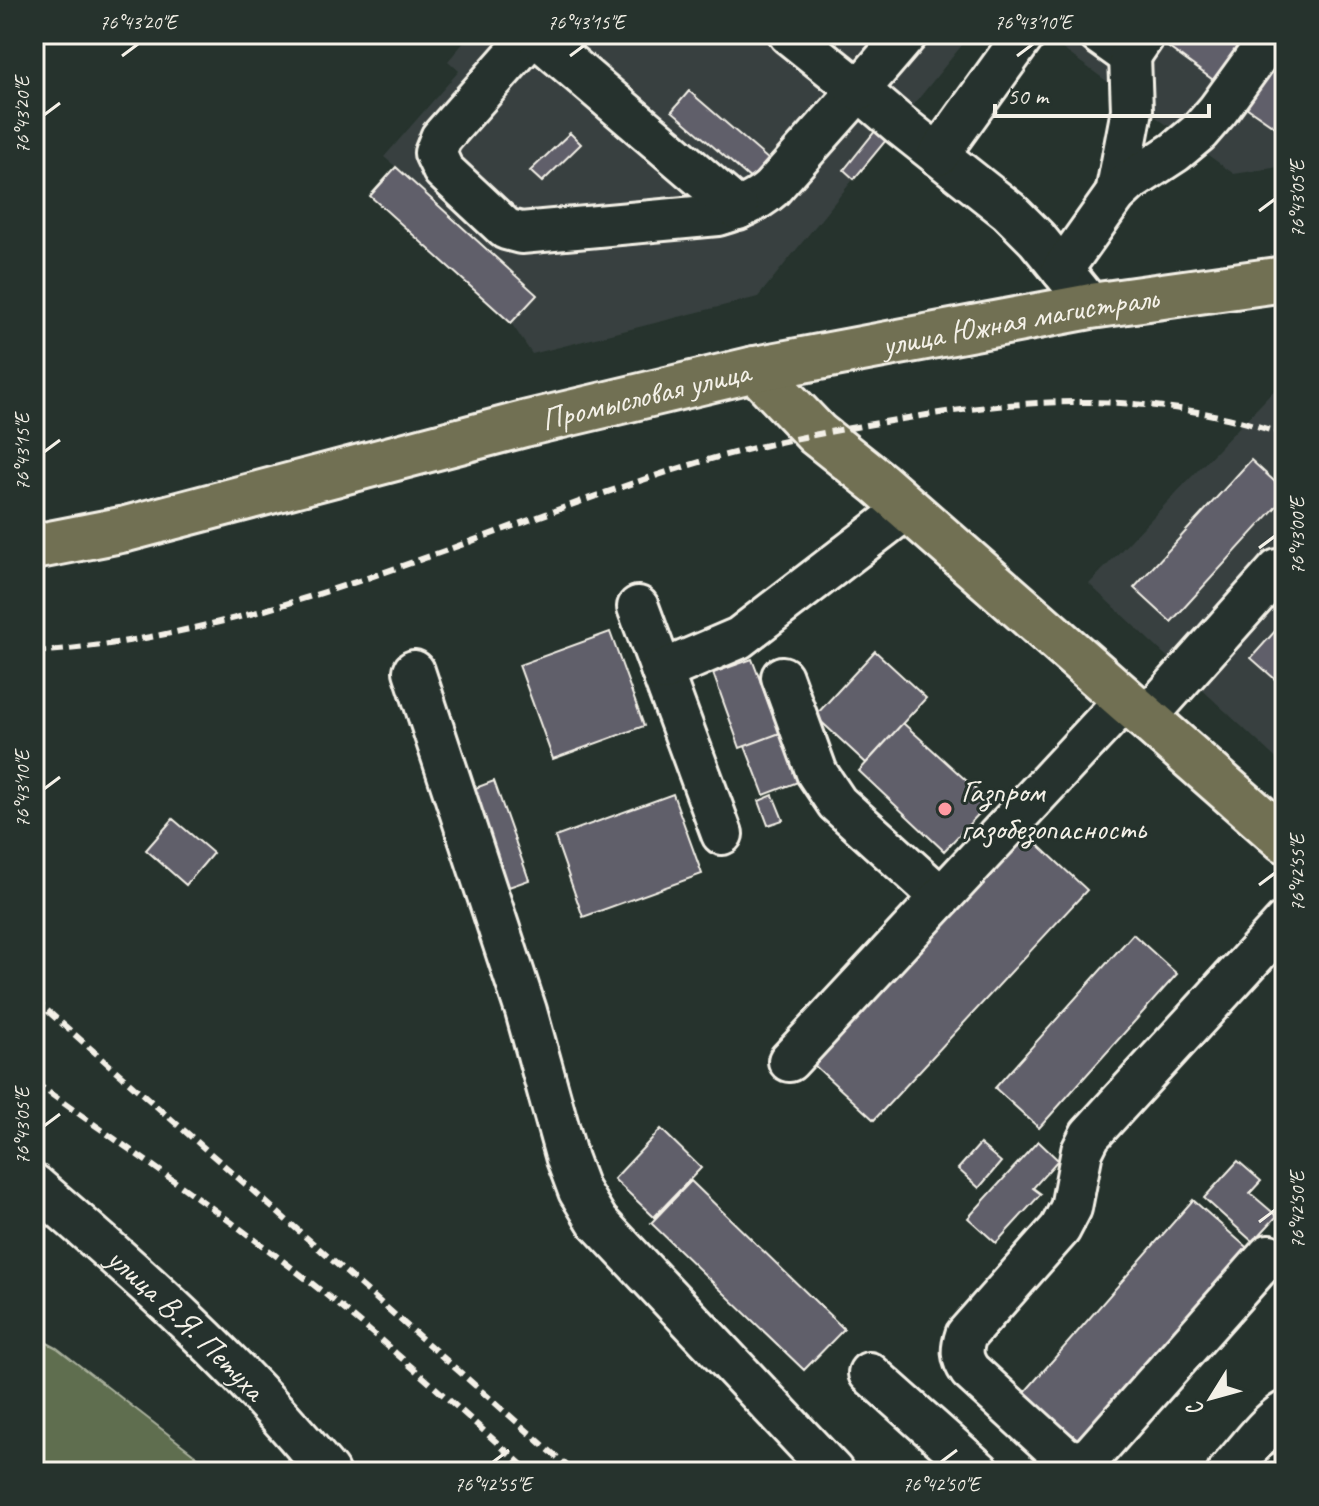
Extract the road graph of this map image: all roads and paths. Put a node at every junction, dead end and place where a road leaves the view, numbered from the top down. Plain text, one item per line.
1 (533, 34) edge
2 (789, 34) edge
3 (907, 34) edge
4 (1025, 34) edge
5 (1273, 34) edge
6 (1125, 41) edge
7 (859, 90) junction
8 (938, 155) junction
9 (1116, 194) junction
10 (738, 209) junction
11 (1062, 270) junction
12 (1285, 279) edge
13 (1091, 306) junction
14 (755, 369) junction
15 (908, 508) junction
16 (34, 547) edge
17 (1278, 570) dead end
18 (638, 607) dead end
19 (414, 671) dead end
20 (662, 671) junction
21 (782, 677) dead end
22 (1136, 709) junction
23 (722, 834) dead end
24 (1285, 840) edge
25 (941, 897) junction
26 (1285, 922) edge
27 (789, 1061) dead end
28 (34, 1185) edge
29 (1269, 1255) dead end
30 (869, 1373) dead end
31 (1285, 1412) edge
32 (328, 1472) edge
33 (833, 1472) edge
34 (980, 1472) edge
35 (1228, 1472) edge

1 - 10 street
1 - 10 street
2 - 7 street
3 - 7 street
4 - 8 street
5 - 9 street
6 - 9 street
7 - 8 street
7 - 10 street
8 - 11 street
9 - 11 street
11 - 13 street
12 - 13 main road, улица Южная магистраль
13 - 14 main road, улица Южная магистраль
14 - 15 main road, Промысловая улица
14 - 16 main road, Промысловая улица
15 - 20 street
15 - 22 main road, Промысловая улица
17 - 22 street
18 - 20 street
19 - 33 street
20 - 23 street
21 - 25 street
22 - 24 main road, Промысловая улица
22 - 25 street
25 - 27 street
26 - 29 street
28 - 32 street, улица В.Я. Петуха
30 - 34 street
31 - 35 street

